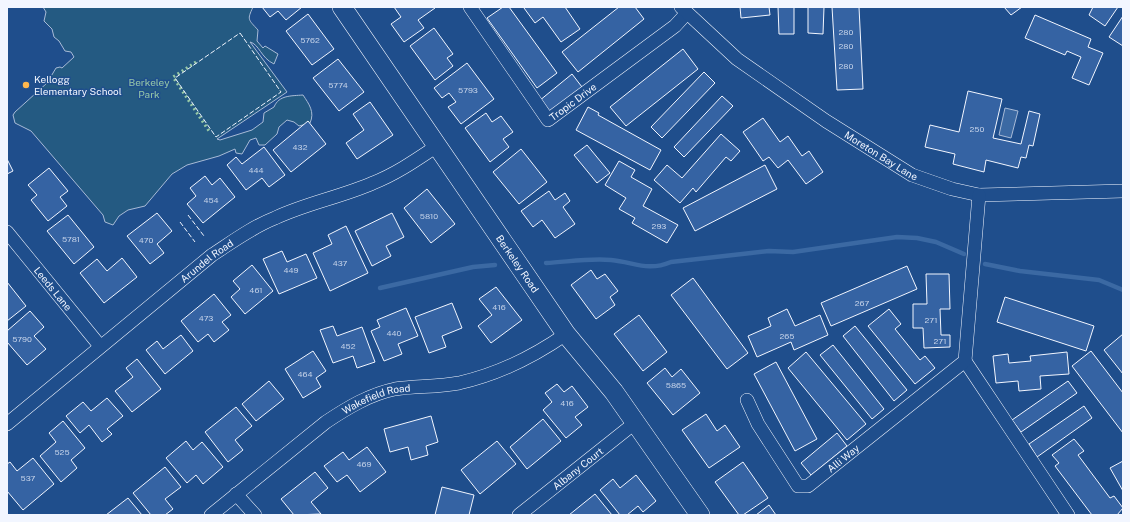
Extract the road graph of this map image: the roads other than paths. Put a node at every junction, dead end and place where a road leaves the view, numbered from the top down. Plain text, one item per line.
1 (342, 7) edge
2 (470, 7) edge
3 (684, 10) edge
4 (436, 146) junction
5 (1123, 191) edge
6 (979, 195) junction
7 (7, 232) edge
8 (566, 334) junction
9 (100, 346) junction
10 (965, 361) junction
11 (747, 400) dead end
12 (636, 422) junction
13 (7, 424) edge
14 (236, 494) junction
15 (211, 515) edge
16 (255, 515) edge
17 (519, 515) edge
18 (700, 515) edge
19 (1068, 515) edge

1 - 4 street, Berkeley Road
2 - 3 street, Tropic Drive
3 - 6 street, Moreton Bay Lane
4 - 8 street, Berkeley Road
4 - 9 street, Arundel Road
5 - 6 street, Moreton Bay Lane
6 - 10 street
7 - 9 street, Leeds Lane
8 - 12 street, Berkeley Road
8 - 14 street, Wakefield Road
9 - 13 street, Arundel Road
10 - 11 street, Alli Way
10 - 19 street
12 - 17 street, Albany Court
12 - 18 street, Berkeley Road
14 - 15 street, Wakefield Road
14 - 16 street

